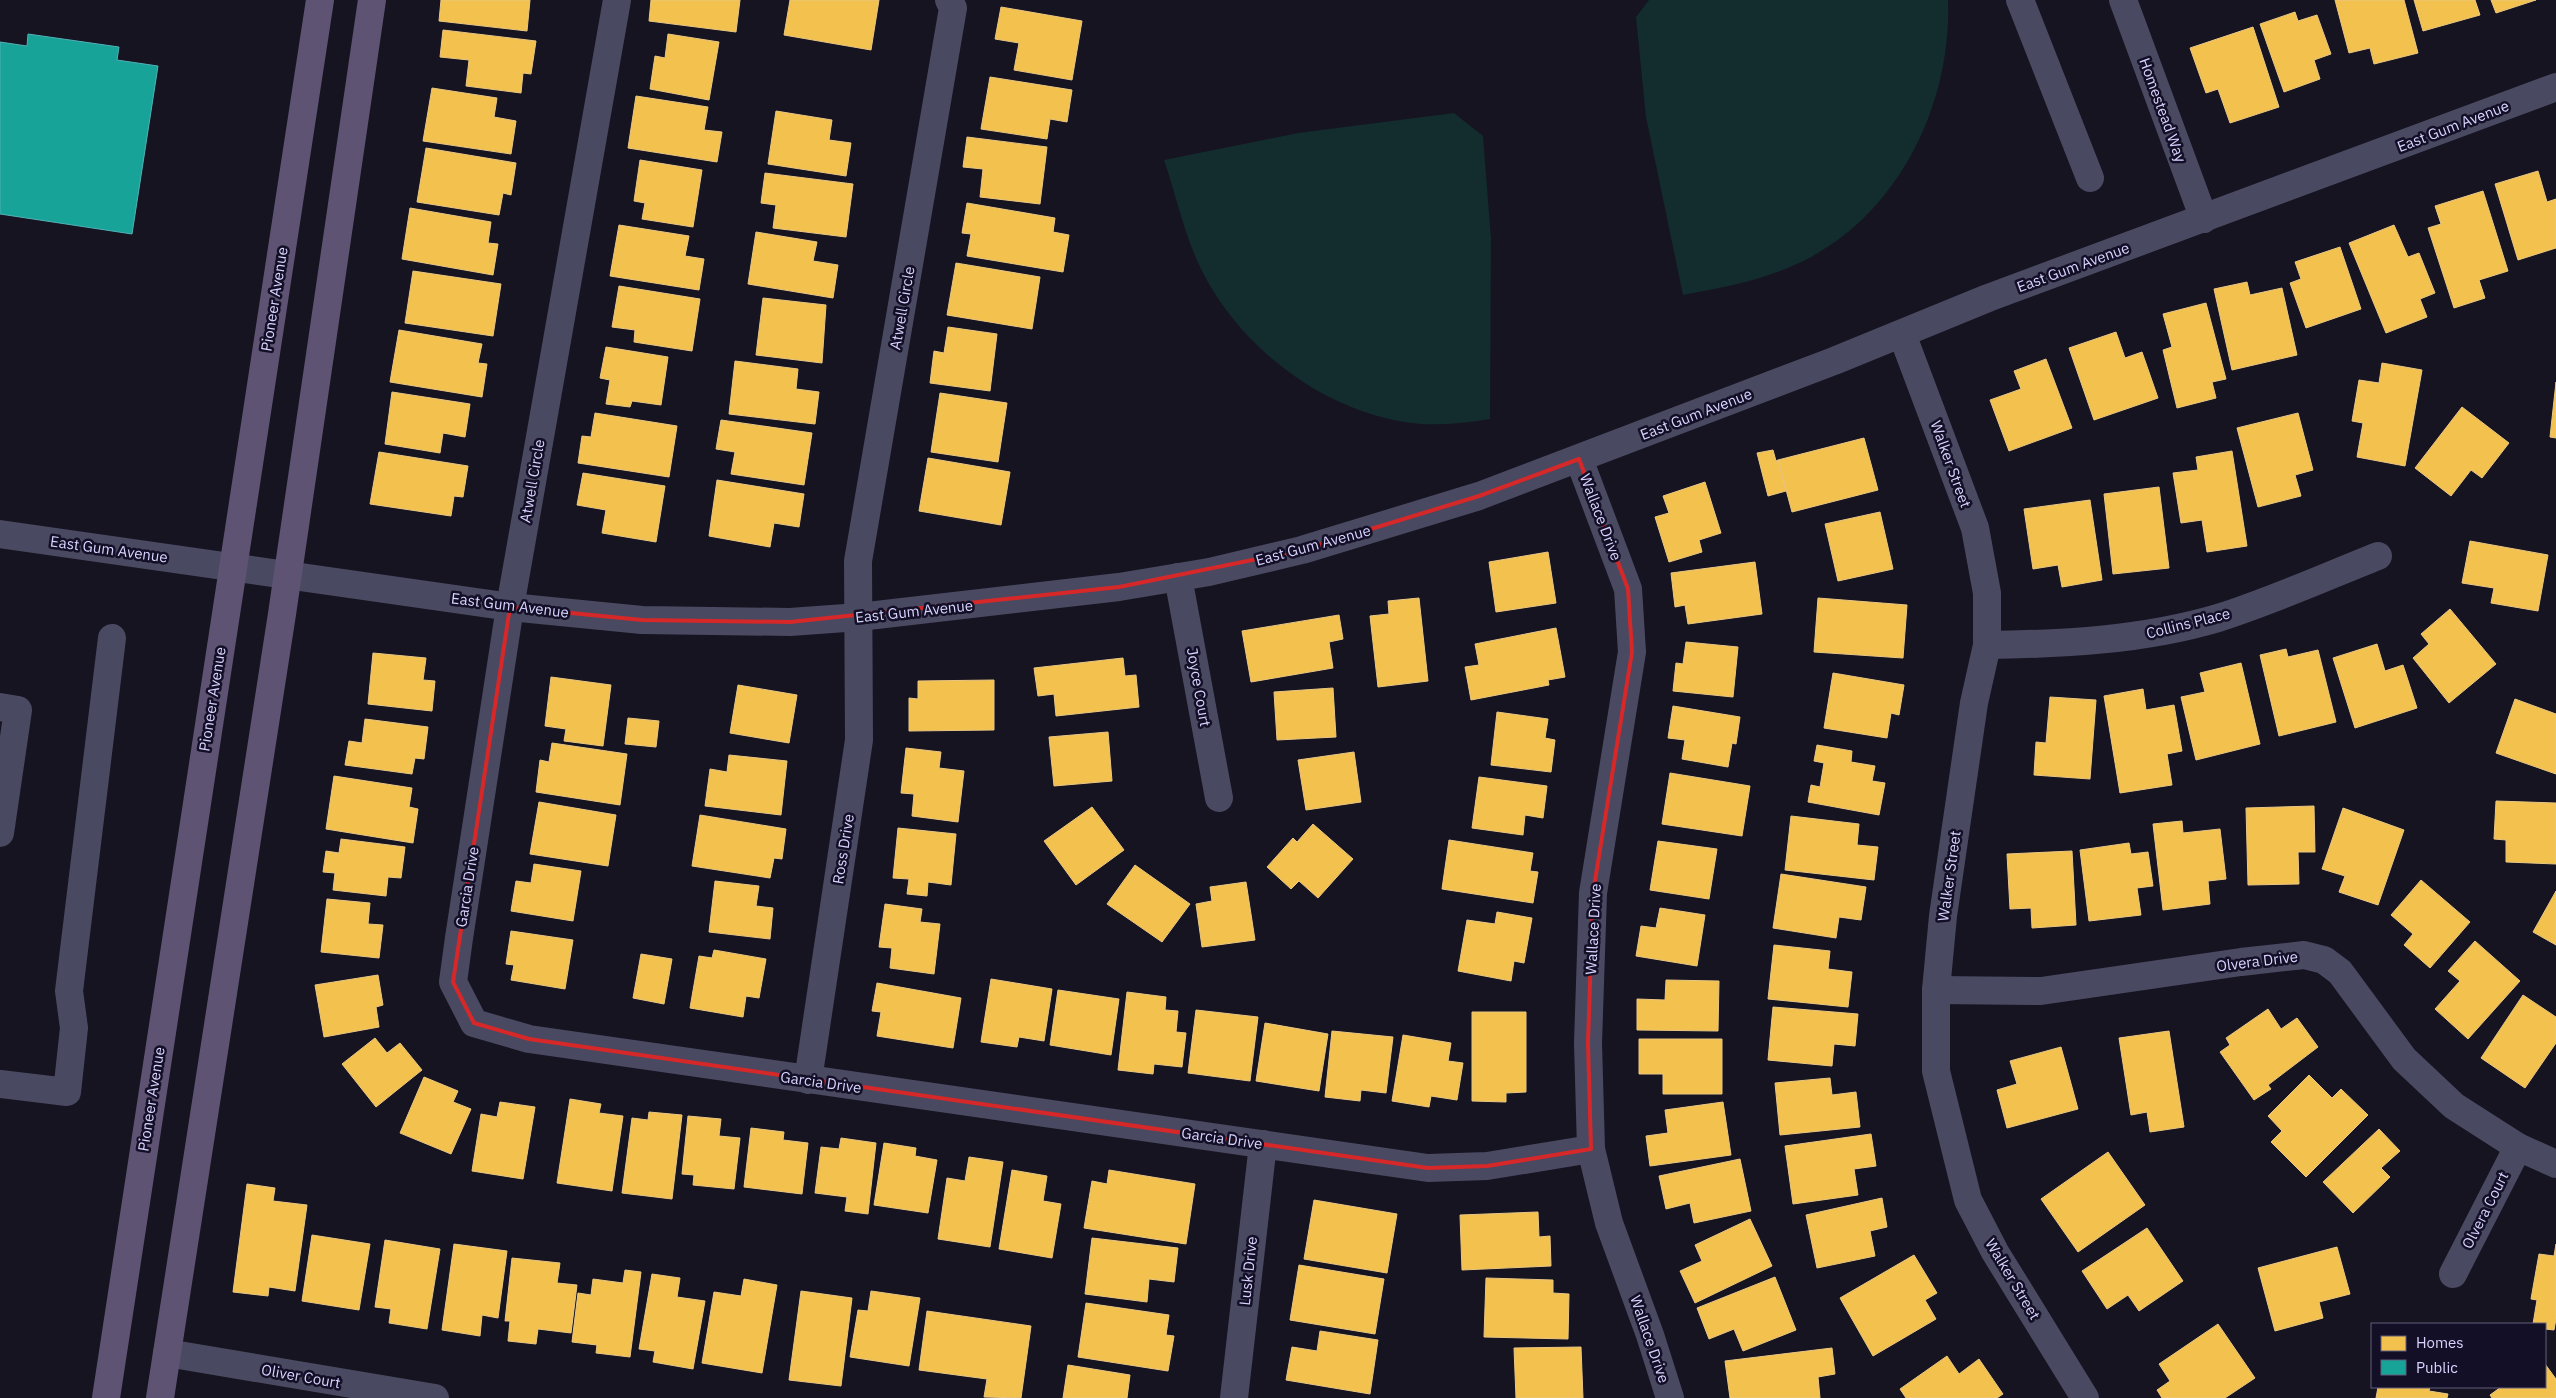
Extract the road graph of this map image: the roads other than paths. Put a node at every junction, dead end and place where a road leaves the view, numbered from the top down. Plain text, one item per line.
1 (320, 0) edge
2 (372, 0) edge
3 (617, 0) edge
4 (949, 0) edge
5 (2020, 0) edge
6 (2123, 0) edge
7 (2556, 87) edge
8 (2090, 178) dead end
9 (2204, 219) junction
10 (1902, 334) junction
11 (1579, 459) junction
12 (0, 534) edge
13 (2378, 556) dead end
14 (232, 565) junction
15 (288, 574) junction
16 (1178, 577) junction
17 (510, 607) junction
18 (859, 617) junction
19 (112, 638) dead end
20 (1987, 645) junction
21 (0, 707) edge
22 (1219, 798) dead end
23 (0, 833) edge
24 (1936, 990) junction
25 (808, 1080) junction
26 (0, 1084) edge
27 (1263, 1144) junction
28 (2518, 1147) junction
29 (1591, 1149) junction
30 (2556, 1164) edge
31 (2453, 1274) dead end
32 (167, 1353) junction
33 (106, 1398) edge
34 (160, 1398) edge
35 (435, 1398) edge
36 (1234, 1398) edge
37 (1670, 1398) edge
38 (2086, 1398) edge

1 - 14 main road, Pioneer Avenue
2 - 15 main road
3 - 17 street, Atwell Circle
4 - 18 street, Atwell Circle
5 - 8 street
6 - 9 street, Homestead Way
7 - 9 street, East Gum Avenue
9 - 10 street, East Gum Avenue
10 - 11 street, East Gum Avenue
10 - 20 street, Walker Street
11 - 16 street, East Gum Avenue
11 - 29 street, Wallace Drive
12 - 14 street, East Gum Avenue
13 - 20 street, Collins Place
14 - 15 street, East Gum Avenue
14 - 33 main road, Pioneer Avenue
15 - 17 street, East Gum Avenue
15 - 32 main road
16 - 18 street, East Gum Avenue
16 - 22 street, Joyce Court
17 - 18 street, East Gum Avenue
17 - 25 street, Garcia Drive
18 - 25 street, Ross Drive
19 - 26 street
20 - 24 street, Walker Street
21 - 23 street
24 - 28 street, Olvera Drive
24 - 38 street, Walker Street
25 - 27 street, Garcia Drive
27 - 29 street, Garcia Drive
27 - 36 street, Lusk Drive
28 - 30 street, Olvera Drive
28 - 31 street, Olvera Court
29 - 37 street, Wallace Drive
32 - 34 main road
32 - 35 street, Oliver Court

